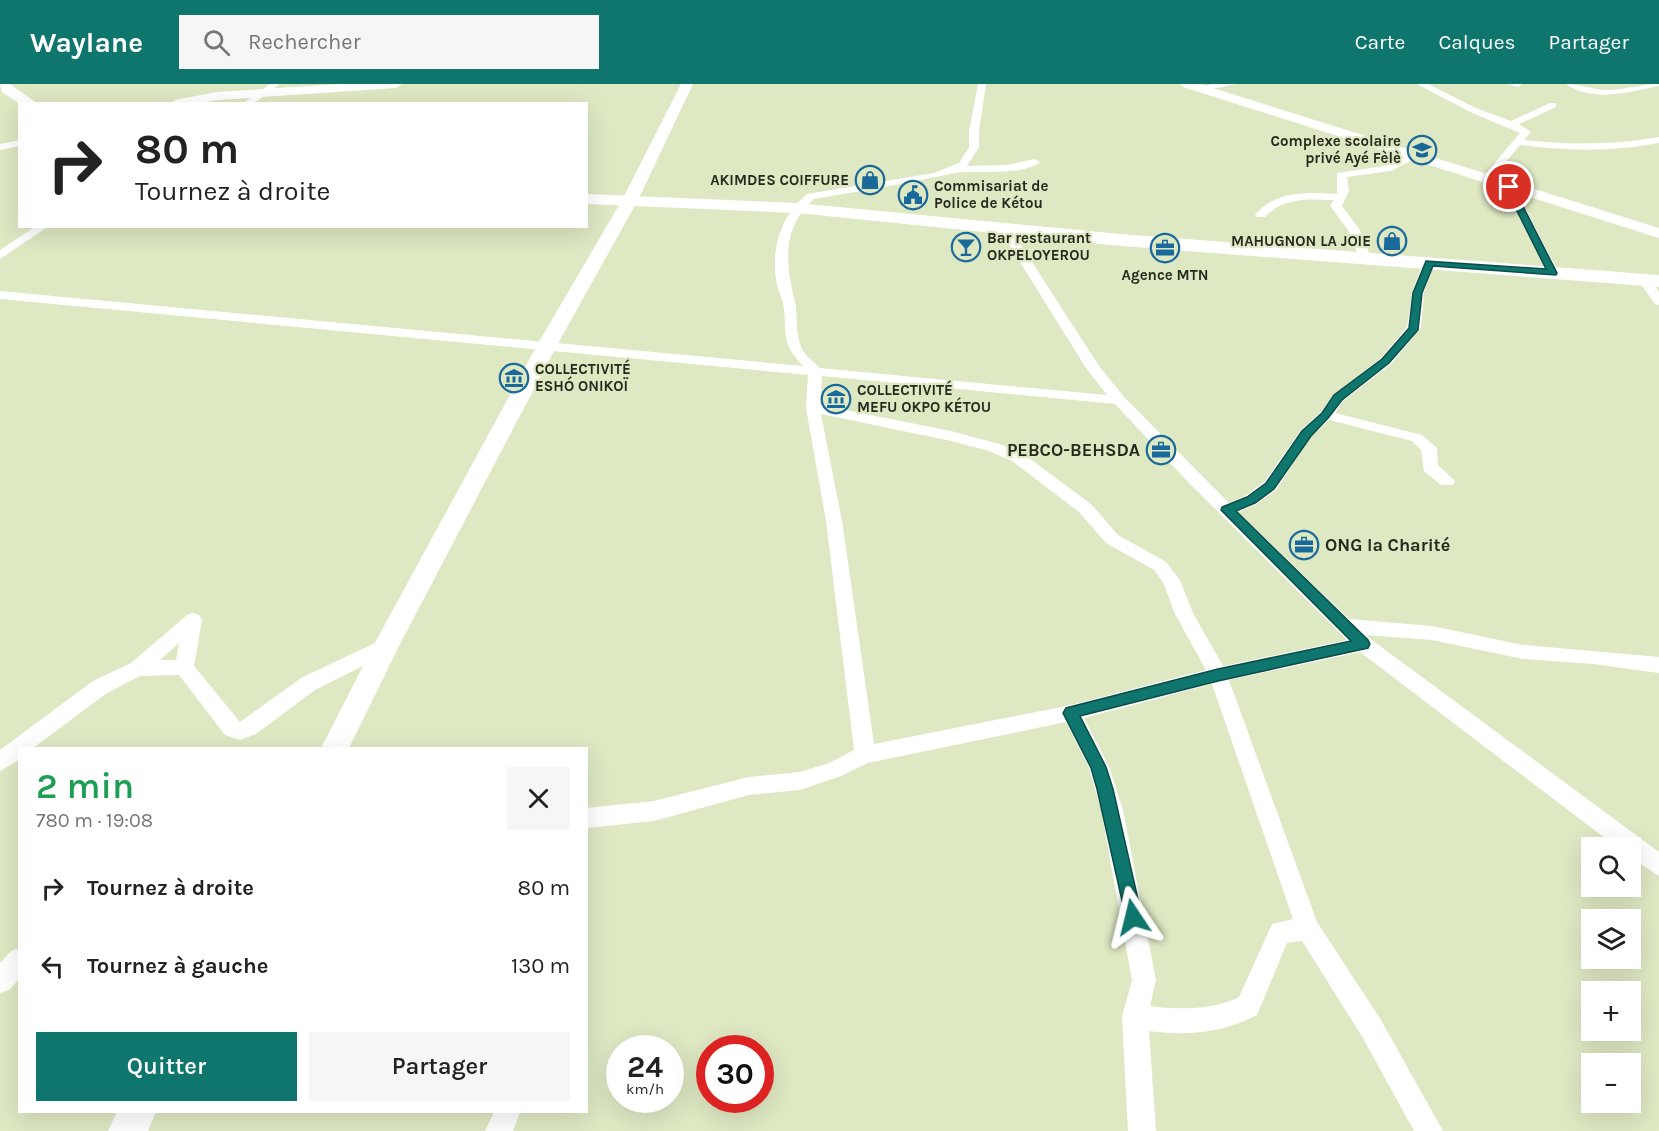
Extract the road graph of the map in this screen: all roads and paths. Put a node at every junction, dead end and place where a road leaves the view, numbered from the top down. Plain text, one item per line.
1 (276, 84) edge
2 (396, 84) edge
3 (687, 84) edge
4 (982, 84) edge
5 (1232, 84) edge
6 (1421, 84) edge
7 (1511, 84) edge
8 (1518, 84) edge
9 (1570, 84) edge
10 (1658, 84) edge
11 (1195, 86) edge
12 (1634, 86) edge
13 (3, 87) edge
14 (265, 92) junction
15 (1659, 94) edge
16 (28, 102) edge
17 (186, 102) edge
18 (249, 102) edge
19 (1553, 105) dead end
20 (1511, 124) junction
21 (1659, 140) edge
22 (1518, 142) junction
23 (18, 143) edge
24 (0, 147) edge
25 (1412, 156) junction
26 (1035, 162) dead end
27 (955, 170) junction
28 (1486, 179) junction
29 (1509, 187) junction
30 (1339, 197) junction
31 (588, 199) edge
32 (630, 200) junction
33 (797, 208) junction
34 (1261, 215) dead end
35 (41, 228) edge
36 (1006, 230) junction
37 (1659, 233) edge
38 (0, 255) edge
39 (1365, 258) junction
40 (1430, 262) junction
41 (1553, 273) junction
42 (1652, 280) edge
43 (0, 295) edge
44 (1659, 301) edge
45 (546, 347) junction
46 (795, 350) junction
47 (787, 369) junction
48 (815, 371) junction
49 (1119, 399) junction
50 (813, 408) junction
51 (1326, 415) junction
52 (1447, 481) dead end
53 (1227, 510) junction
54 (1346, 626) junction
55 (1363, 644) junction
56 (386, 646) junction
57 (1659, 665) edge
58 (184, 667) junction
59 (138, 668) junction
60 (1218, 675) junction
61 (1071, 713) junction
62 (20, 747) edge
63 (336, 747) edge
64 (18, 748) edge
65 (866, 755) junction
66 (0, 762) edge
67 (588, 818) edge
68 (1659, 865) edge
69 (1308, 929) junction
70 (18, 962) edge
71 (0, 981) edge
72 (1135, 1017) junction
73 (136, 1113) edge
74 (507, 1113) edge
75 (127, 1131) edge
76 (499, 1131) edge
77 (1142, 1131) edge
78 (1429, 1131) edge

1 - 14 street
2 - 14 street
3 - 32 street
4 - 27 street
5 - 11 street
6 - 20 street
7 - 8 street
9 - 12 street
10 - 12 street
11 - 25 street
12 - 15 street
13 - 16 main road
14 - 17 street
14 - 18 street
19 - 20 street
20 - 22 street
21 - 22 street
22 - 28 street
23 - 24 street
25 - 28 street
25 - 30 street
26 - 27 street
27 - 33 street
28 - 29 street
29 - 37 street
29 - 41 street
30 - 34 street
30 - 39 street
31 - 32 main road
32 - 33 main road
32 - 45 street
33 - 36 main road
33 - 46 street
35 - 38 street
36 - 39 main road
36 - 49 street
39 - 40 main road
40 - 41 main road
40 - 51 street
41 - 42 main road
42 - 44 street
43 - 45 street
45 - 47 street
45 - 56 street
46 - 47 street
46 - 48 street
47 - 48 street
48 - 49 street
48 - 50 street
49 - 53 street
50 - 60 street
50 - 65 street
51 - 52 street
51 - 53 street
53 - 54 street
54 - 55 street
54 - 57 street
55 - 60 street
55 - 68 street
56 - 58 street
56 - 63 street
58 - 59 street
58 - 59 street
59 - 62 street
60 - 61 street
60 - 69 street
61 - 65 street
61 - 72 street
64 - 66 street
65 - 67 street
69 - 72 street
69 - 78 street
70 - 71 street
72 - 77 street
73 - 75 street
74 - 76 street

